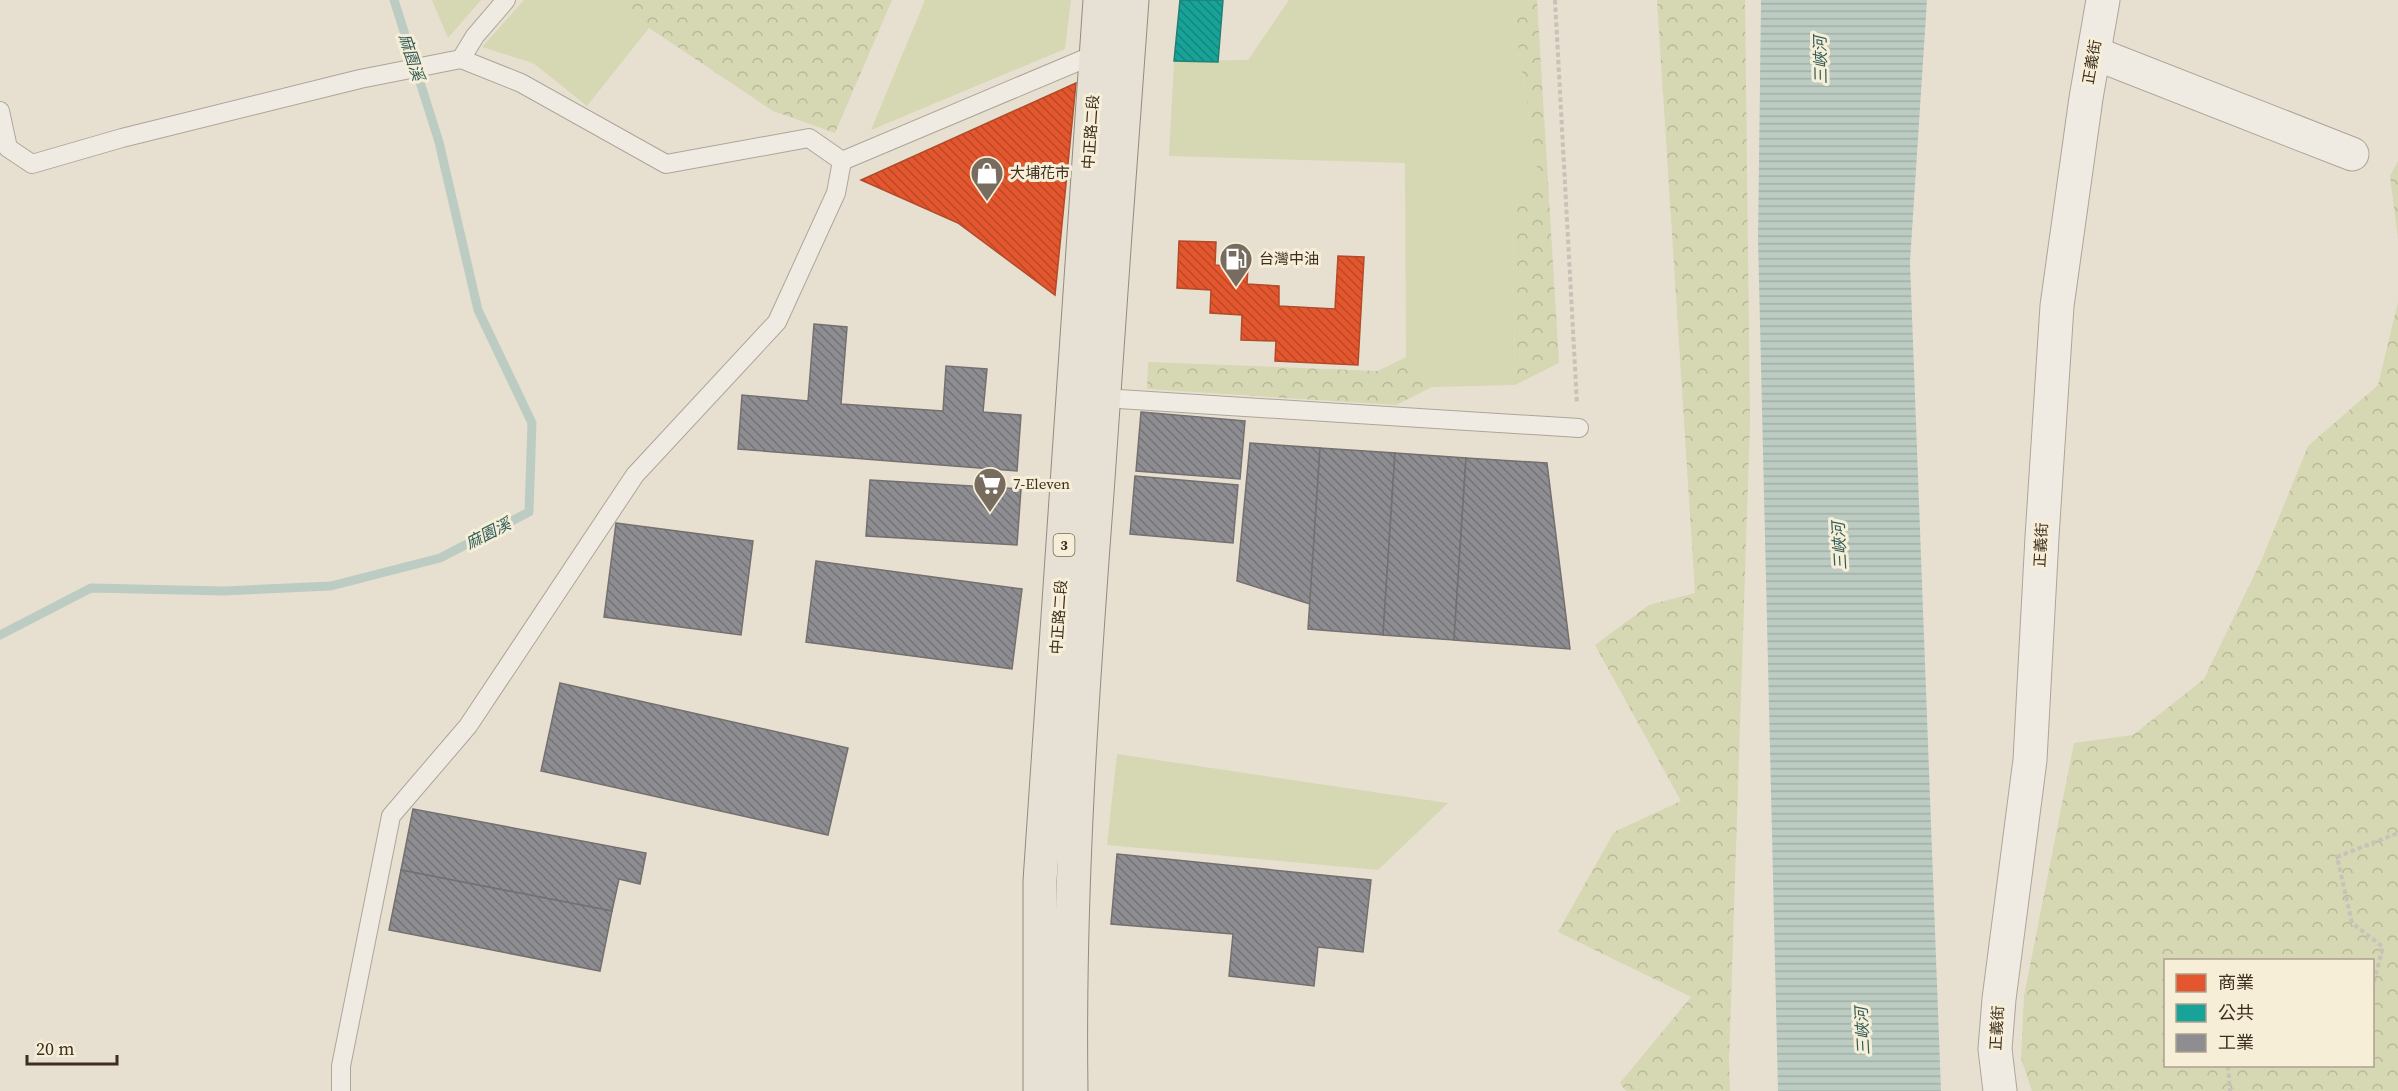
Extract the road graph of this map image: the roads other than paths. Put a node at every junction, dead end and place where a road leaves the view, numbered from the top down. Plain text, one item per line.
1 (506, 0) edge
2 (1101, 0) edge
3 (1132, 0) edge
4 (2103, 0) edge
5 (2094, 53) junction
6 (1096, 54) junction
7 (461, 59) junction
8 (0, 111) edge
9 (2352, 154) dead end
10 (842, 161) junction
11 (1103, 398) junction
12 (1579, 428) road end
13 (341, 1091) edge
14 (1040, 1091) edge
15 (1071, 1091) edge
16 (2000, 1091) edge

1 - 7 lane
2 - 6 main road, 中正路二段 / 3
3 - 11 main road, 中正路二段 / 3
4 - 5 street, 正義街
5 - 9 street
5 - 16 street, 正義街
6 - 10 lane
6 - 14 main road, 中正路二段 / 3
7 - 8 lane
7 - 10 lane
10 - 13 lane
11 - 12 lane
11 - 15 main road, 中正路二段 / 3

